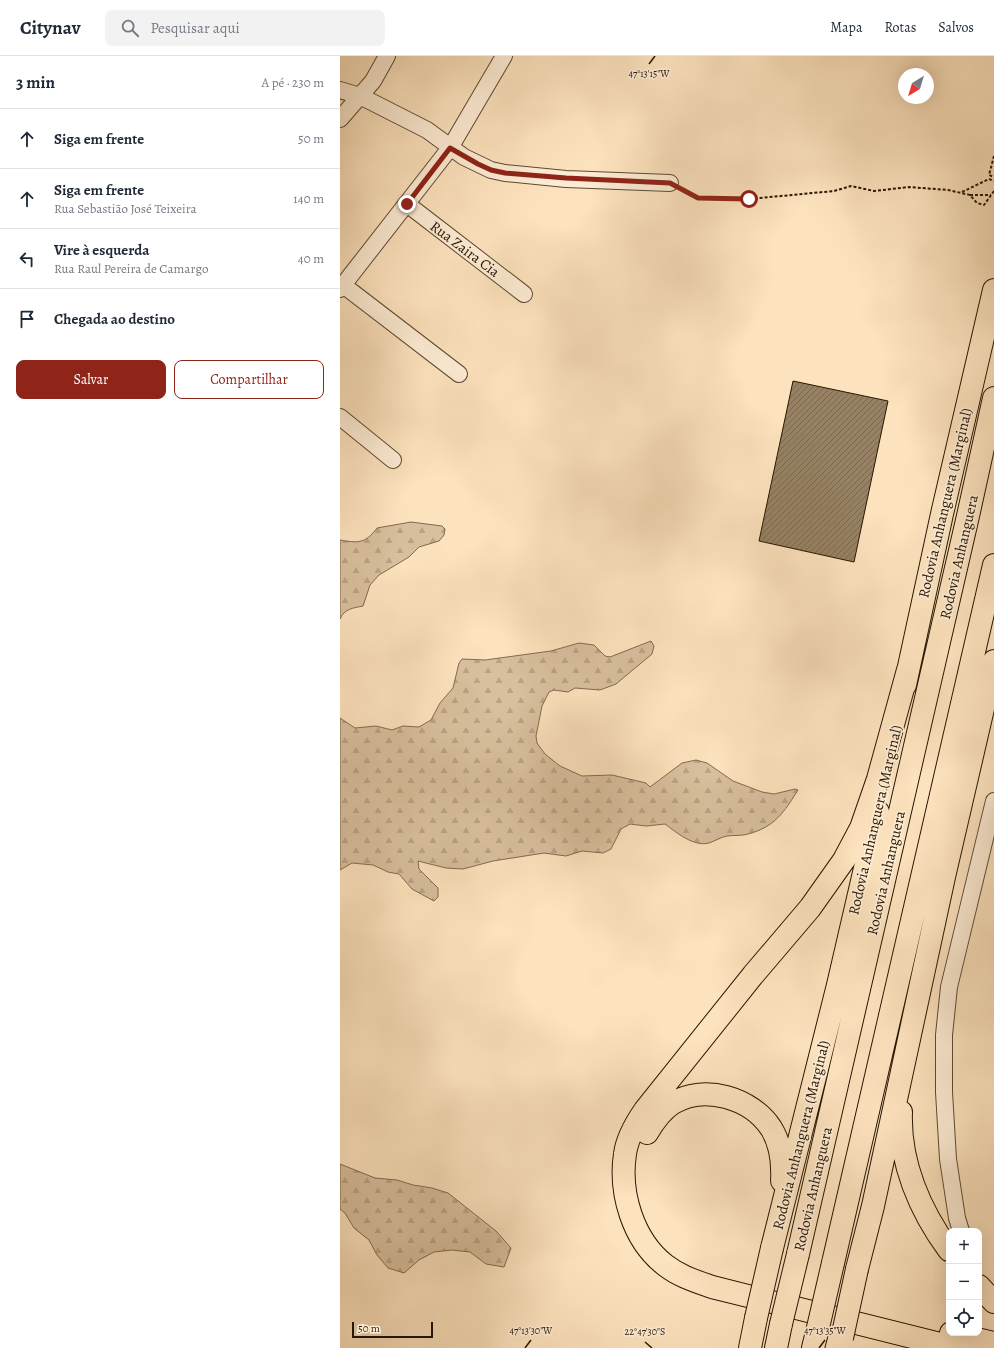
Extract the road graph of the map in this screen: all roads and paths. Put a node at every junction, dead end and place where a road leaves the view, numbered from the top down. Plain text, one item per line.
1 (387, 56) edge
2 (504, 56) edge
3 (340, 90) edge
4 (360, 96) junction
5 (340, 119) edge
6 (450, 148) junction
7 (994, 156) edge
8 (994, 177) edge
9 (994, 181) edge
10 (670, 183) joint
11 (994, 191) edge
12 (961, 193) junction
13 (970, 194) junction
14 (991, 195) junction
15 (407, 204) junction
16 (342, 287) edge
17 (994, 290) edge
18 (524, 294) dead end
19 (458, 374) dead end
20 (994, 398) edge
21 (340, 417) edge
22 (393, 460) dead end
23 (994, 565) edge
24 (994, 661) edge
25 (908, 670) junction
26 (994, 801) edge
27 (922, 986) junction
28 (779, 1221) junction
29 (960, 1228) edge
30 (946, 1246) edge
31 (982, 1278) edge
32 (982, 1289) edge
33 (994, 1296) edge
34 (994, 1302) edge
35 (946, 1332) edge
36 (963, 1336) edge
37 (815, 1340) edge
38 (841, 1343) edge
39 (994, 1343) edge
40 (750, 1348) edge
41 (776, 1348) edge
42 (956, 1348) edge

1 - 4 street
2 - 6 street
3 - 4 street
4 - 5 street
4 - 6 street
6 - 10 street
6 - 15 street
7 - 8 path
9 - 12 path
10 - 12 path
11 - 14 path
12 - 13 path
13 - 14 path
13 - 14 path
15 - 16 street
15 - 18 street, Rua Zaira Cia
16 - 19 street
17 - 25 highway, Rodovia Anhanguera (Marginal)
20 - 41 highway, Rodovia Anhanguera, bridge
21 - 22 street
23 - 37 highway, bridge
24 - 27 highway
25 - 28 highway, Rodovia Anhanguera (Marginal)
25 - 42 highway
26 - 29 street
27 - 30 highway
27 - 38 highway, bridge
28 - 35 highway
28 - 40 highway, Rodovia Anhanguera (Marginal), bridge
31 - 33 street
32 - 34 highway
36 - 39 highway

